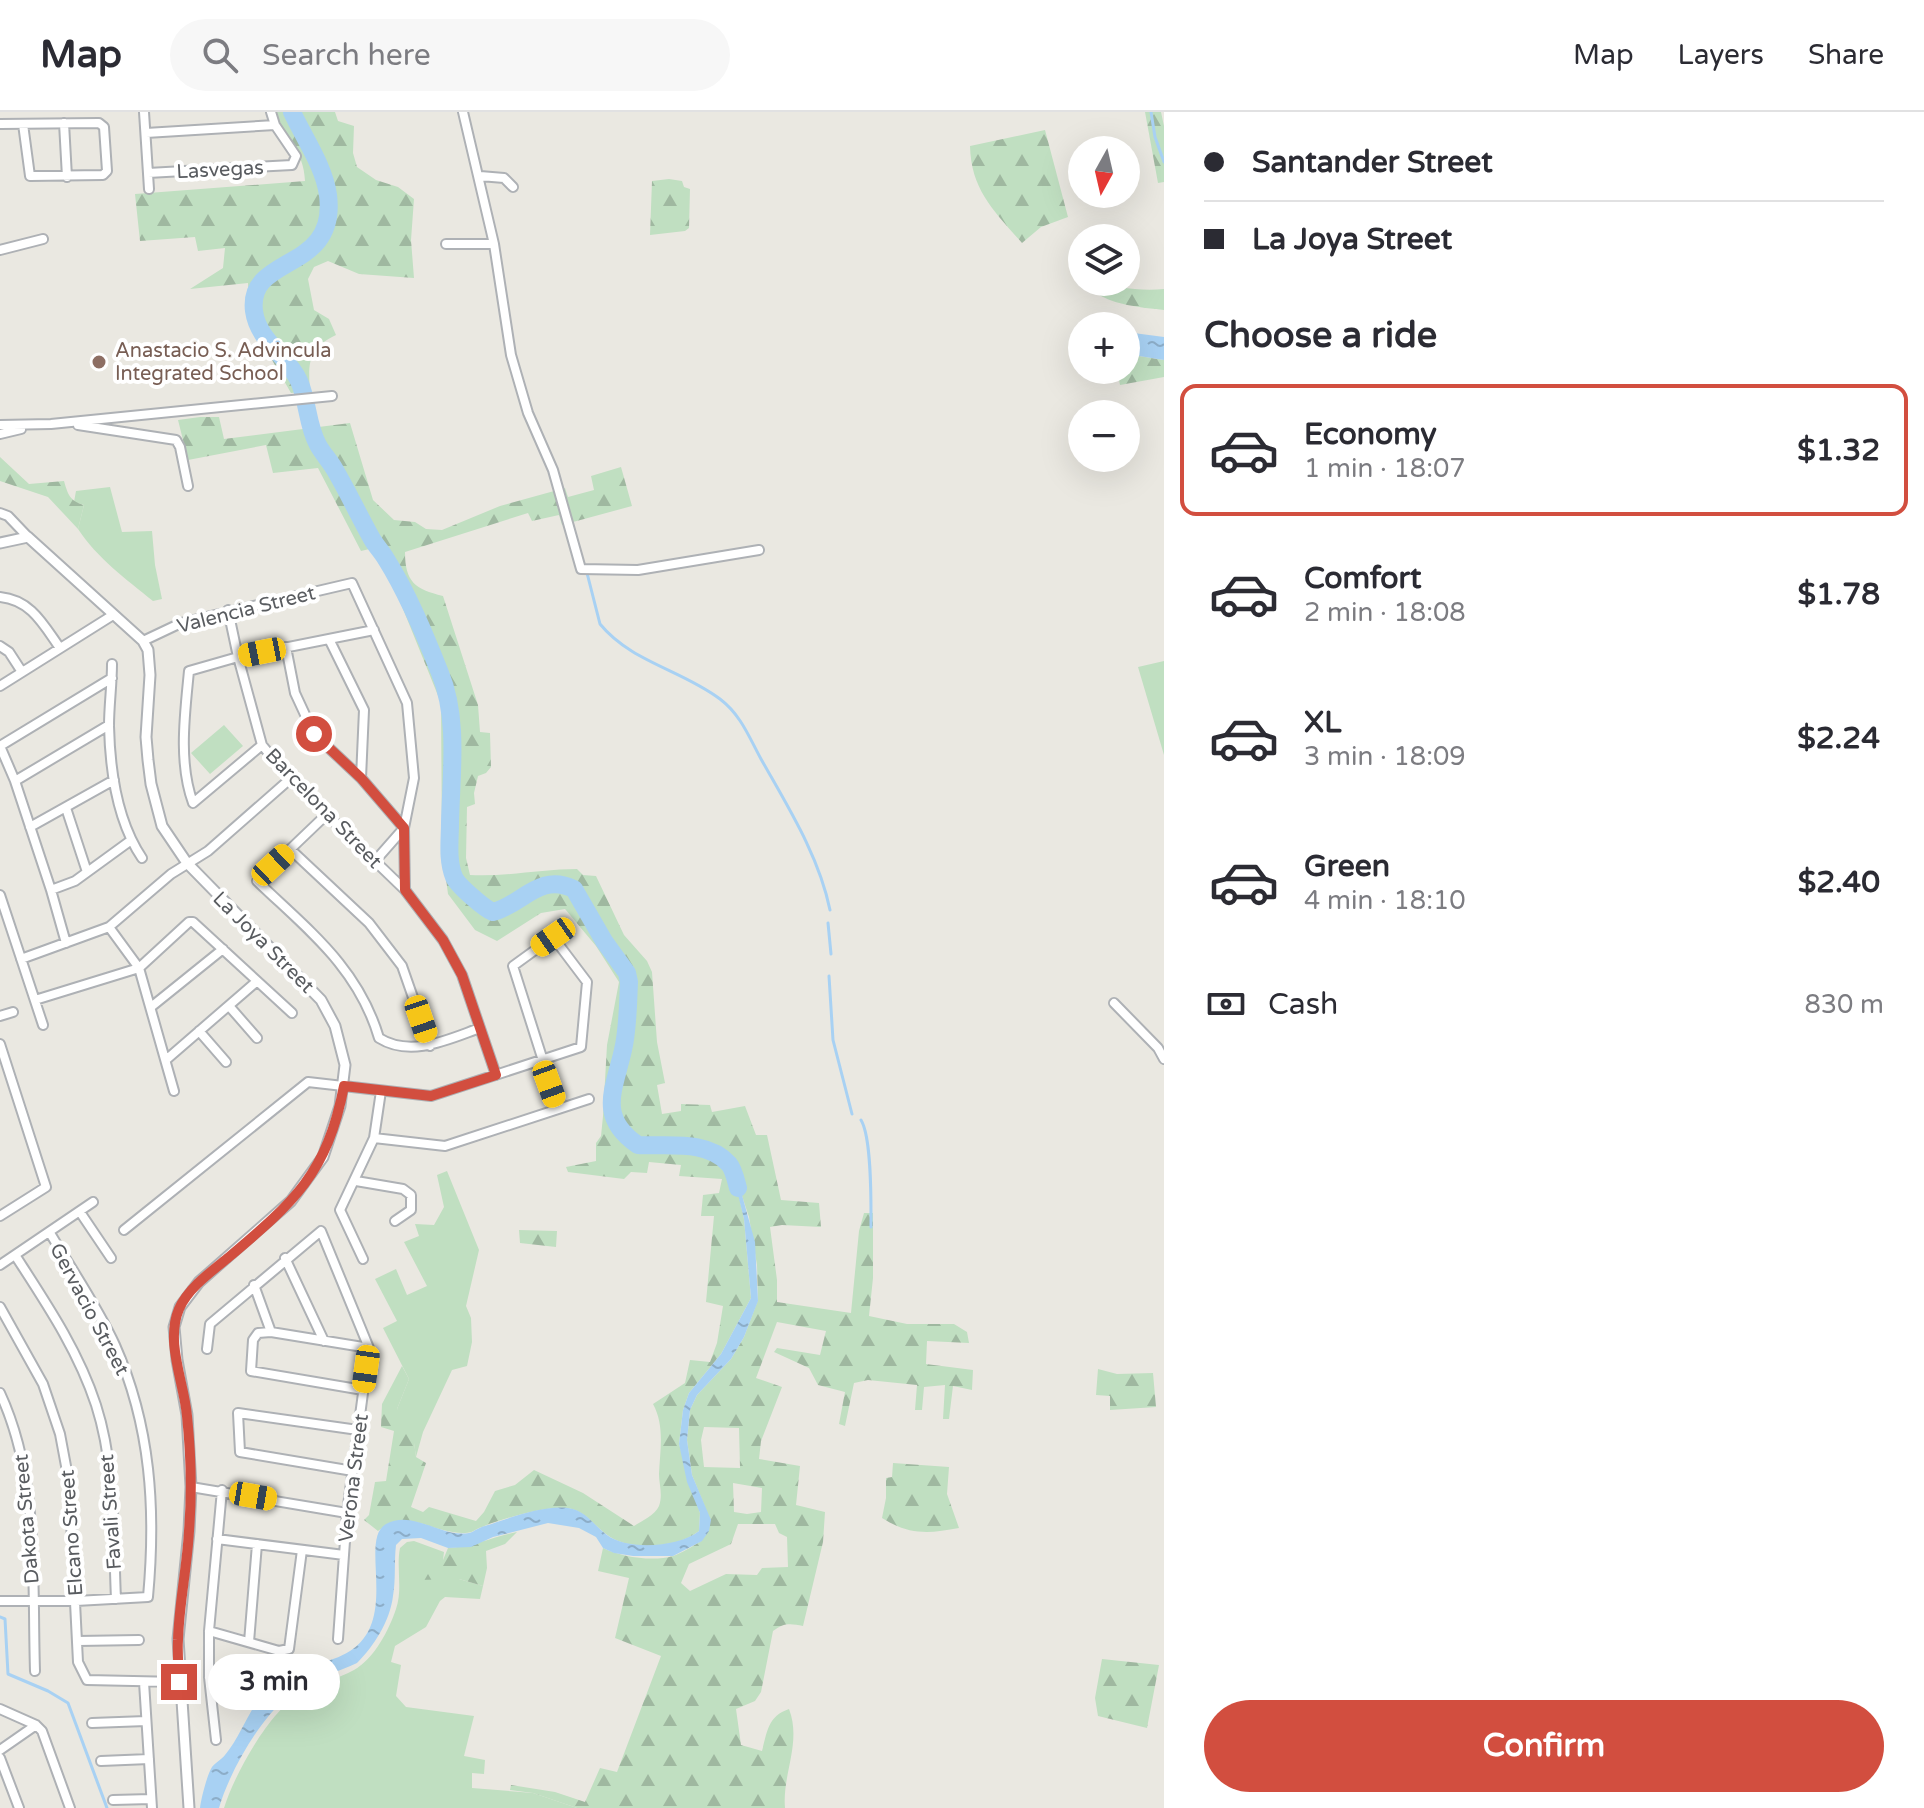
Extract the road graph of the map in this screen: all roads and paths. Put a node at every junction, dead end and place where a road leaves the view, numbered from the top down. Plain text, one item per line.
1 (144, 112) edge
2 (271, 112) edge
3 (463, 112) edge
4 (64, 123) junction
5 (0, 124) edge
6 (23, 124) junction
7 (275, 125) junction
8 (146, 133) junction
9 (148, 173) junction
10 (480, 176) junction
11 (67, 177) junction
12 (513, 187) dead end
13 (149, 189) dead end
14 (43, 239) dead end
15 (446, 244) dead end
16 (494, 244) junction
17 (0, 250) edge
18 (332, 396) dead end
19 (0, 425) edge
20 (0, 434) edge
21 (188, 486) dead end
22 (0, 513) edge
23 (28, 537) junction
24 (0, 543) edge
25 (759, 550) dead end
26 (0, 597) edge
27 (228, 610) junction
28 (113, 615) junction
29 (374, 630) junction
30 (329, 639) junction
31 (143, 641) junction
32 (0, 646) edge
33 (286, 647) junction
34 (60, 648) junction
35 (238, 657) junction
36 (112, 664) dead end
37 (22, 672) junction
38 (112, 678) junction
39 (0, 686) edge
40 (109, 725) junction
41 (262, 745) junction
42 (0, 746) edge
43 (361, 778) junction
44 (290, 779) junction
45 (114, 780) junction
46 (15, 781) junction
47 (66, 808) junction
48 (327, 814) junction
49 (30, 827) junction
50 (404, 828) junction
51 (130, 841) junction
52 (290, 849) junction
53 (142, 858) dead end
54 (375, 861) junction
55 (187, 863) junction
56 (87, 872) junction
57 (51, 890) junction
58 (405, 890) junction
59 (0, 895) edge
60 (109, 927) junction
61 (66, 943) junction
62 (223, 949) junction
63 (21, 959) junction
64 (139, 968) junction
65 (256, 982) junction
66 (35, 1000) junction
67 (1114, 1003) dead end
68 (229, 1006) junction
69 (151, 1007) junction
70 (13, 1012) dead end
71 (292, 1013) dead end
72 (0, 1016) edge
73 (43, 1025) dead end
74 (480, 1028) junction
75 (199, 1031) junction
76 (257, 1038) dead end
77 (0, 1044) edge
78 (430, 1046) junction
79 (167, 1059) junction
80 (1164, 1059) edge
81 (541, 1060) junction
82 (226, 1062) dead end
83 (496, 1075) junction
84 (344, 1086) junction
85 (174, 1091) dead end
86 (381, 1091) junction
87 (589, 1099) dead end
88 (558, 1108) junction
89 (374, 1138) junction
90 (356, 1181) junction
91 (93, 1202) dead end
92 (80, 1212) junction
93 (0, 1216) edge
94 (395, 1221) dead end
95 (124, 1230) dead end
96 (50, 1233) junction
97 (15, 1255) junction
98 (111, 1258) dead end
99 (285, 1258) junction
100 (363, 1259) dead end
101 (0, 1265) edge
102 (254, 1285) junction
103 (0, 1307) edge
104 (271, 1332) junction
105 (324, 1341) junction
106 (369, 1348) junction
107 (207, 1349) dead end
108 (363, 1390) junction
109 (0, 1393) edge
110 (358, 1430) junction
111 (353, 1471) junction
112 (191, 1487) junction
113 (222, 1490) junction
114 (347, 1513) junction
115 (217, 1539) junction
116 (257, 1544) junction
117 (302, 1550) junction
118 (344, 1555) junction
119 (116, 1599) junction
120 (0, 1601) edge
121 (33, 1601) junction
122 (76, 1601) junction
123 (209, 1631) junction
124 (338, 1639) dead end
125 (139, 1640) dead end
126 (78, 1641) junction
127 (249, 1642) junction
128 (35, 1671) dead end
129 (209, 1677) junction
130 (144, 1682) junction
131 (179, 1682) junction
132 (263, 1693) dead end
133 (0, 1709) edge
134 (146, 1721) junction
135 (92, 1723) dead end
136 (36, 1725) junction
137 (216, 1740) dead end
138 (0, 1750) edge
139 (0, 1758) edge
140 (149, 1759) junction
141 (101, 1761) dead end
142 (113, 1800) dead end
143 (152, 1803) edge
144 (19, 1808) edge
145 (70, 1808) edge
146 (189, 1808) edge

1 - 8 street
2 - 7 street
3 - 10 street
4 - 6 street
4 - 11 street
4 - 11 street
5 - 6 street
6 - 11 street
7 - 8 street
7 - 9 street, Lasvegas
8 - 9 street
9 - 13 street
10 - 12 street
10 - 16 street
14 - 17 street
15 - 16 street
16 - 25 street
18 - 19 street
20 - 21 street
22 - 23 street
23 - 24 street
23 - 28 street
26 - 34 street
27 - 29 street, Valencia Street
27 - 31 street, Valencia Street
27 - 35 street, Barcelona Street
28 - 31 street
28 - 34 street
29 - 30 street
29 - 50 street
30 - 33 street
30 - 43 street
31 - 55 street, La Joya Street
32 - 37 street
33 - 35 street
33 - 43 street
34 - 37 street
35 - 41 street, Barcelona Street
35 - 41 street
36 - 38 street
37 - 39 street
38 - 40 street
38 - 42 street
40 - 45 street
40 - 46 street
41 - 44 street, Barcelona Street
42 - 46 street
43 - 50 street
44 - 48 street, Barcelona Street
44 - 55 street
45 - 47 street
45 - 51 street
46 - 49 street
47 - 49 street
47 - 56 street
48 - 52 street
48 - 54 street, Barcelona Street
49 - 57 street
50 - 54 street
50 - 58 street
51 - 53 street
51 - 56 street
52 - 78 street
52 - 78 street
54 - 58 street, Barcelona Street
55 - 60 street
55 - 84 street, La Joya Street
56 - 57 street
57 - 61 street
58 - 74 street, Barcelona Street
59 - 63 street
60 - 61 street
60 - 64 street
61 - 63 street
62 - 64 street
62 - 65 street
62 - 69 street
63 - 66 street
64 - 66 street
64 - 69 street
65 - 68 street
65 - 71 street
66 - 73 street
67 - 80 street
68 - 75 street
68 - 76 street
69 - 79 street
70 - 72 street
74 - 78 street
74 - 83 street, Barcelona Street
75 - 79 street
75 - 82 street
77 - 93 street
79 - 85 street
81 - 81 street
81 - 83 street
81 - 88 street
83 - 86 street
84 - 86 street
84 - 95 street
84 - 112 street, La Joya Street
86 - 89 street
87 - 88 street
88 - 89 street
89 - 90 street
90 - 94 street
90 - 100 street
91 - 92 street
92 - 96 street
92 - 98 street
96 - 97 street
96 - 119 street, Gervacio Street
97 - 101 street
97 - 119 street, Favali Street
99 - 102 street
99 - 105 street
99 - 106 street
102 - 104 street
102 - 107 street
103 - 122 street, Elcano Street
104 - 105 street
104 - 108 street
105 - 106 street
106 - 108 street, Verona Street
108 - 110 street, Verona Street
109 - 121 street, Dakota Street
110 - 111 street, Verona Street
110 - 111 street
111 - 114 street, Verona Street
112 - 113 street
112 - 131 street, La Joya Street
113 - 114 street
113 - 115 street
114 - 118 street, Verona Street
115 - 116 street
115 - 123 street
116 - 117 street
116 - 127 street
117 - 118 street
117 - 127 street
118 - 124 street, Verona Street
119 - 122 street, Gervacio Street
120 - 121 street, Gervacio Street
121 - 122 street, Gervacio Street
121 - 128 street, Dakota Street
122 - 126 street, Elcano Street
123 - 127 street
123 - 129 street
125 - 126 street
126 - 130 street, Elcano Street
129 - 132 street
129 - 137 street
130 - 131 street, Elcano Street
130 - 134 street
131 - 146 street, La Joya Street
133 - 136 street
134 - 135 street
134 - 140 street
136 - 138 street
136 - 145 street
139 - 144 street
140 - 141 street
140 - 143 street
142 - 143 street

